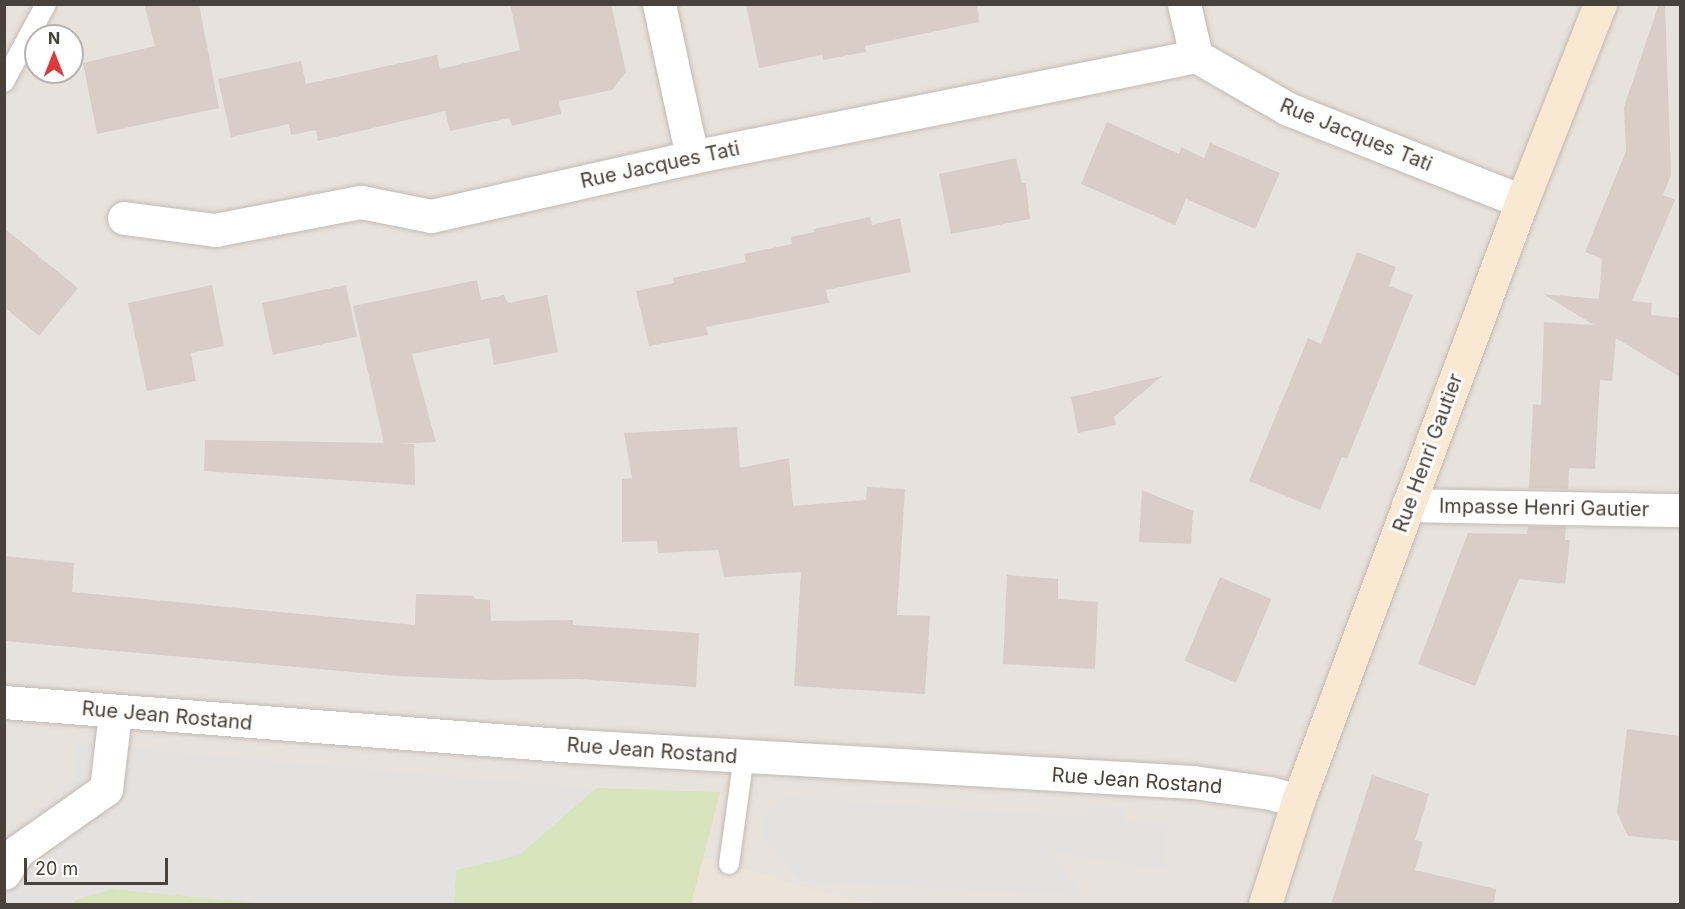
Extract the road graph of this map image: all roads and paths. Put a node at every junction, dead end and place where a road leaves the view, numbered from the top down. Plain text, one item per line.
1 (46, 4) edge
2 (659, 4) edge
3 (1184, 4) edge
4 (1600, 4) edge
5 (1196, 56) junction
6 (4, 82) edge
7 (692, 157) junction
8 (1522, 201) junction
9 (124, 218) dead end
10 (1408, 505) junction
11 (1680, 510) edge
12 (4, 702) edge
13 (115, 713) junction
14 (744, 756) junction
15 (1298, 801) junction
16 (729, 864) dead end
17 (4, 873) edge
18 (1265, 904) edge

1 - 6 lane
2 - 7 street
3 - 5 street
4 - 8 main road, Rue Henri Gautier
5 - 7 street, Rue Jacques Tati
5 - 8 street, Rue Jacques Tati
7 - 9 street, Rue Jacques Tati
8 - 10 main road, Rue Henri Gautier
10 - 11 street, Impasse Henri Gautier
10 - 15 main road, Rue Henri Gautier
12 - 13 street, Rue Jean Rostand
13 - 14 street, Rue Jean Rostand
13 - 17 street
14 - 15 street, Rue Jean Rostand
14 - 16 lane
15 - 18 main road, Rue Henri Gautier

